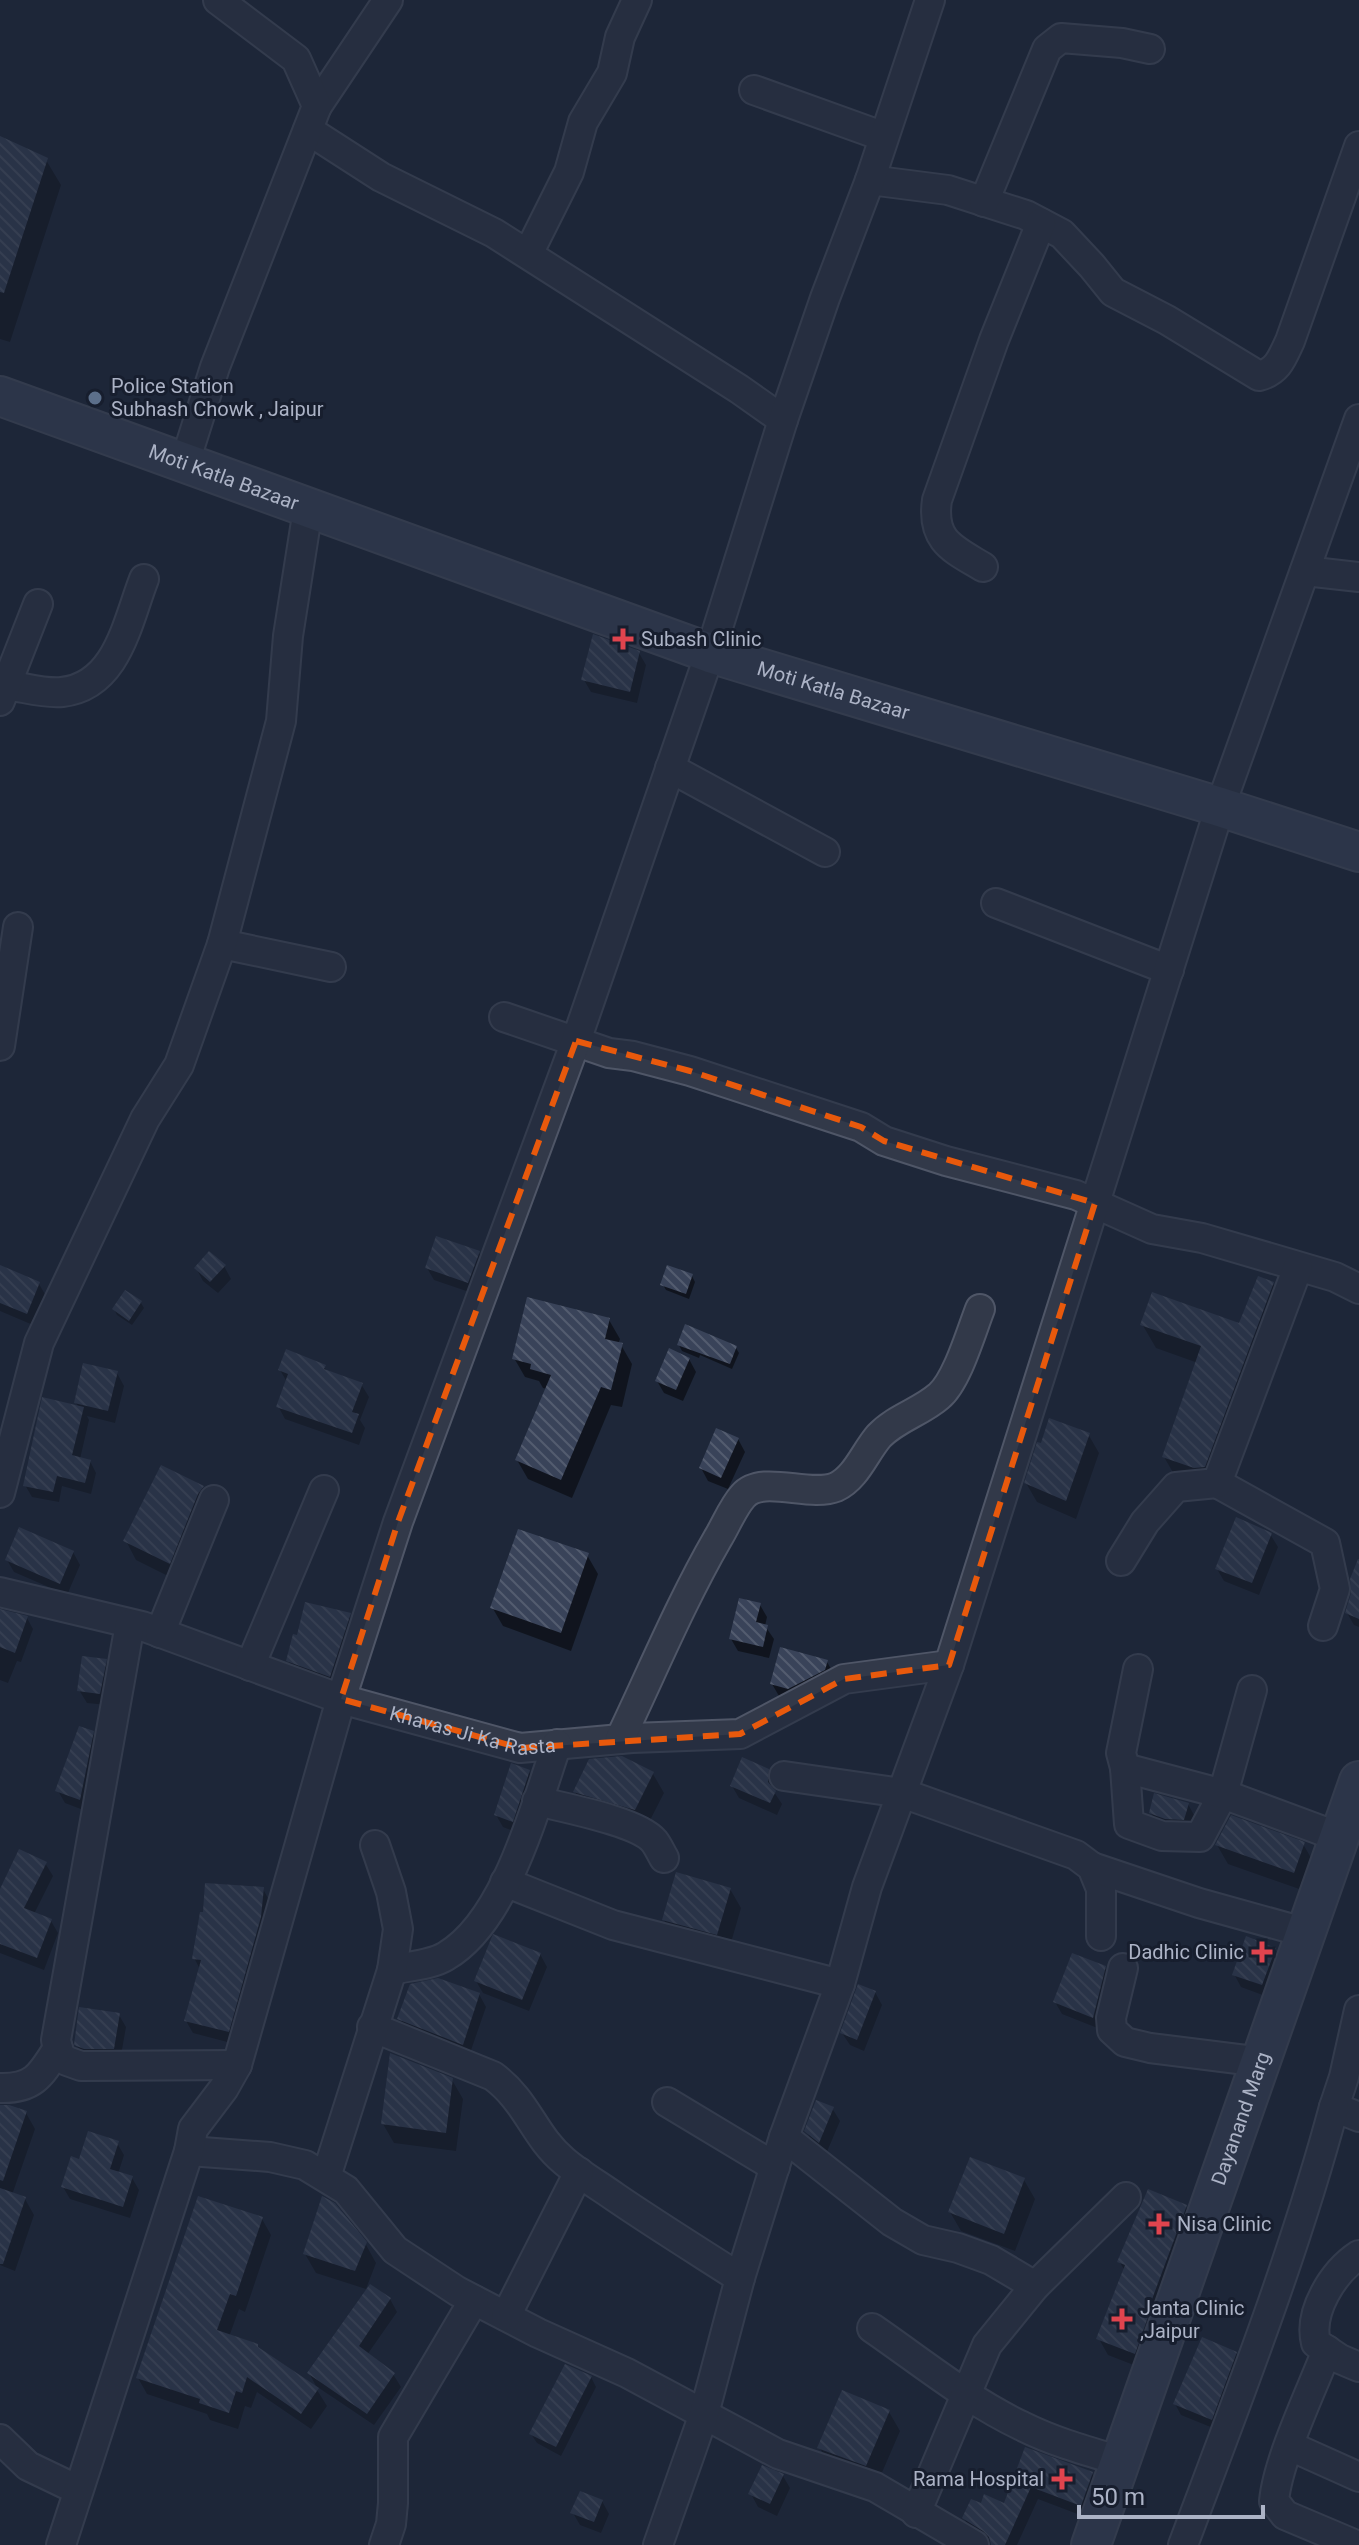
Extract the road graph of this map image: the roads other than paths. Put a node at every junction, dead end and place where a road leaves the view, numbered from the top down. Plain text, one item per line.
1 (218, 0) edge
2 (388, 0) edge
3 (637, 0) edge
4 (930, 0) edge
5 (1150, 49) dead end
6 (754, 90) dead end
7 (313, 118) junction
8 (882, 136) junction
9 (1359, 146) edge
10 (870, 180) junction
11 (984, 202) junction
12 (1041, 223) junction
13 (528, 254) junction
14 (0, 396) edge
15 (1359, 419) edge
16 (783, 420) junction
17 (185, 462) junction
18 (308, 509) junction
19 (983, 567) dead end
20 (1305, 571) junction
21 (1359, 577) edge
22 (144, 579) dead end
23 (38, 604) dead end
24 (710, 653) junction
25 (3, 693) edge
26 (670, 768) junction
27 (1220, 807) junction
28 (825, 852) dead end
29 (1359, 852) edge
30 (996, 903) dead end
31 (18, 927) dead end
32 (222, 944) junction
33 (331, 967) dead end
34 (1169, 970) junction
35 (504, 1017) dead end
36 (576, 1041) junction
37 (0, 1046) edge
38 (1095, 1203) junction
39 (1298, 1267) junction
40 (1359, 1289) edge
41 (980, 1309) dead end
42 (6, 1438) edge
43 (1217, 1483) junction
44 (324, 1490) dead end
45 (0, 1493) edge
46 (214, 1500) dead end
47 (1121, 1561) dead end
48 (0, 1592) edge
49 (130, 1624) junction
50 (1323, 1626) dead end
51 (160, 1633) junction
52 (949, 1665) junction
53 (250, 1666) junction
54 (1138, 1669) dead end
55 (1252, 1690) dead end
56 (341, 1699) junction
57 (620, 1739) junction
58 (557, 1744) junction
59 (1125, 1768) junction
60 (784, 1776) dead end
61 (1359, 1781) edge
62 (902, 1793) junction
63 (1223, 1794) junction
64 (537, 1801) junction
65 (1339, 1837) junction
66 (375, 1845) dead end
67 (664, 1858) dead end
68 (1092, 1867) junction
69 (505, 1882) junction
70 (1307, 1933) junction
71 (1101, 1936) dead end
72 (1123, 1968) dead end
73 (392, 1970) junction
74 (840, 1984) junction
75 (1359, 2010) edge
76 (372, 2027) junction
77 (58, 2048) junction
78 (1262, 2062) junction
79 (237, 2065) junction
80 (0, 2088) edge
81 (667, 2102) dead end
82 (1346, 2112) edge
83 (784, 2137) junction
84 (189, 2151) junction
85 (775, 2167) junction
86 (579, 2172) junction
87 (326, 2177) junction
88 (1126, 2197) dead end
89 (1359, 2255) edge
90 (740, 2278) junction
91 (1035, 2286) junction
92 (474, 2300) junction
93 (506, 2316) junction
94 (872, 2328) dead end
95 (1327, 2350) junction
96 (1359, 2367) edge
97 (966, 2393) junction
98 (704, 2414) junction
99 (0, 2439) edge
100 (1290, 2446) junction
101 (1121, 2461) junction
102 (1359, 2477) edge
103 (78, 2490) junction
104 (926, 2527) edge
105 (61, 2545) edge
106 (384, 2545) edge
107 (658, 2545) edge
108 (974, 2545) edge
109 (1091, 2545) edge
110 (1183, 2545) edge
111 (1356, 2545) edge

1 - 7 street
2 - 7 street
3 - 13 street
4 - 8 street
5 - 11 street
6 - 8 street
7 - 13 street
7 - 17 street
8 - 10 street
9 - 12 street
10 - 11 street
10 - 16 street
11 - 12 street
12 - 19 street
13 - 16 street
14 - 17 street, Moti Katla Bazaar
15 - 20 street
16 - 24 street
17 - 18 street, Moti Katla Bazaar
18 - 24 street, Moti Katla Bazaar
18 - 32 street
20 - 21 street
20 - 27 street
22 - 25 street
23 - 25 street
24 - 26 street
24 - 27 street, Moti Katla Bazaar
26 - 28 street
26 - 36 street
27 - 29 street, Moti Katla Bazaar
27 - 34 street
30 - 34 street
31 - 37 street
32 - 33 street
32 - 42 street
34 - 38 street
35 - 36 street
36 - 38 street
36 - 56 street
38 - 39 street
38 - 52 street
39 - 40 street
39 - 43 street
41 - 57 street
42 - 45 street
43 - 47 street
43 - 50 street
44 - 53 street
46 - 51 street
48 - 49 street, Khavas Ji Ka Rasta
49 - 51 street, Khavas Ji Ka Rasta
49 - 77 street
51 - 53 street, Khavas Ji Ka Rasta
52 - 57 street, Khavas Ji Ka Rasta
52 - 62 street
53 - 56 street, Khavas Ji Ka Rasta
54 - 59 street
55 - 63 street
56 - 58 street, Khavas Ji Ka Rasta
56 - 79 street
57 - 58 street, Khavas Ji Ka Rasta
58 - 64 street
59 - 63 street
59 - 63 street
60 - 62 street
61 - 65 street, Dayanand Marg
62 - 68 street
62 - 74 street
63 - 65 street
64 - 67 street
64 - 69 street
65 - 70 street, Dayanand Marg
66 - 73 street
68 - 70 street
68 - 71 street
69 - 73 street
69 - 74 street
70 - 78 street, Dayanand Marg
72 - 78 street
73 - 76 street
74 - 83 street
75 - 82 street
76 - 86 street
76 - 87 street
77 - 79 street
77 - 80 street
78 - 101 street, Dayanand Marg
79 - 84 street
81 - 85 street
82 - 110 street
83 - 85 street
83 - 91 street
84 - 87 street
84 - 103 street
85 - 90 street
86 - 90 street
86 - 93 street
87 - 92 street
88 - 91 street
89 - 95 street
90 - 98 street
91 - 97 street
92 - 93 street
92 - 106 street
93 - 98 street
94 - 97 street
95 - 96 street
95 - 100 street
97 - 101 street
97 - 104 street
98 - 104 street
98 - 107 street
99 - 103 street
100 - 102 street
100 - 111 street
101 - 109 street, Dayanand Marg
103 - 105 street
104 - 108 street

